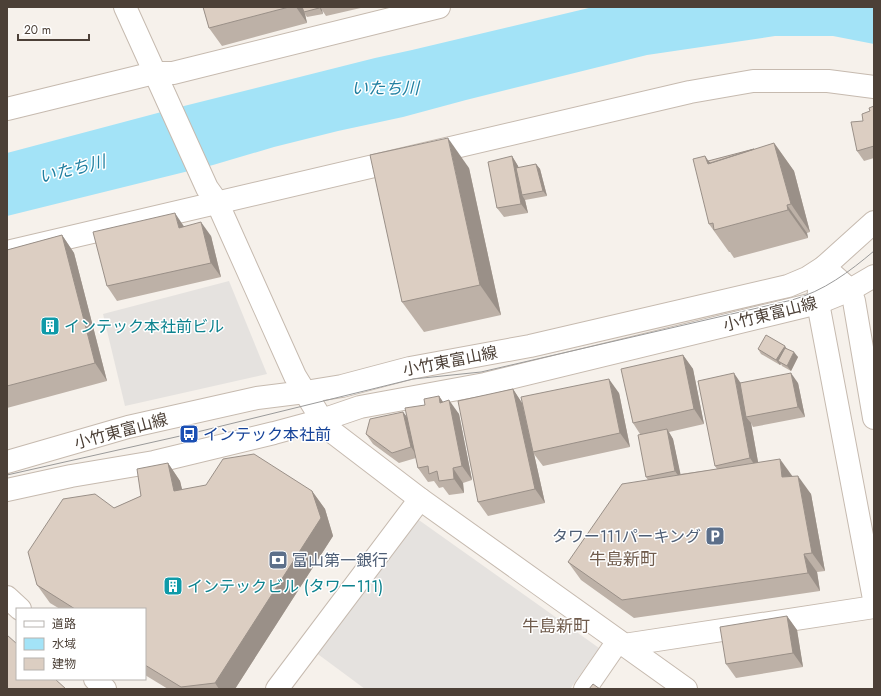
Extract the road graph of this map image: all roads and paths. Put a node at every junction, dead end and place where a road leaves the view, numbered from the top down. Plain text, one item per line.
1 (125, 7) edge
2 (439, 7) edge
3 (402, 11) edge
4 (154, 73) junction
5 (874, 87) edge
6 (7, 108) edge
7 (212, 195) junction
8 (874, 222) edge
9 (7, 252) edge
10 (824, 267) junction
11 (874, 276) edge
12 (850, 290) junction
13 (818, 303) junction
14 (305, 392) junction
15 (874, 418) edge
16 (322, 420) junction
17 (7, 462) edge
18 (7, 490) edge
19 (420, 499) junction
20 (7, 597) edge
21 (874, 599) edge
22 (874, 607) edge
23 (19, 608) edge
24 (621, 643) junction
25 (96, 680) edge
26 (105, 689) edge
27 (277, 689) edge
28 (585, 689) edge
29 (686, 689) edge

1 - 4 street
2 - 3 street
3 - 4 street
4 - 6 street
4 - 7 street
5 - 7 street
7 - 9 street
7 - 14 street
8 - 10 street, 小竹東富山線
10 - 12 street
10 - 13 street
10 - 14 street, 小竹東富山線
11 - 12 street, 小竹東富山線
12 - 13 street, 小竹東富山線
12 - 15 street
13 - 16 street, 小竹東富山線
13 - 21 street
14 - 16 street
14 - 17 street, 小竹東富山線
16 - 18 street, 小竹東富山線
16 - 19 street
19 - 24 street
19 - 27 street
20 - 23 street
22 - 24 street
24 - 28 street
24 - 29 street
25 - 26 street

